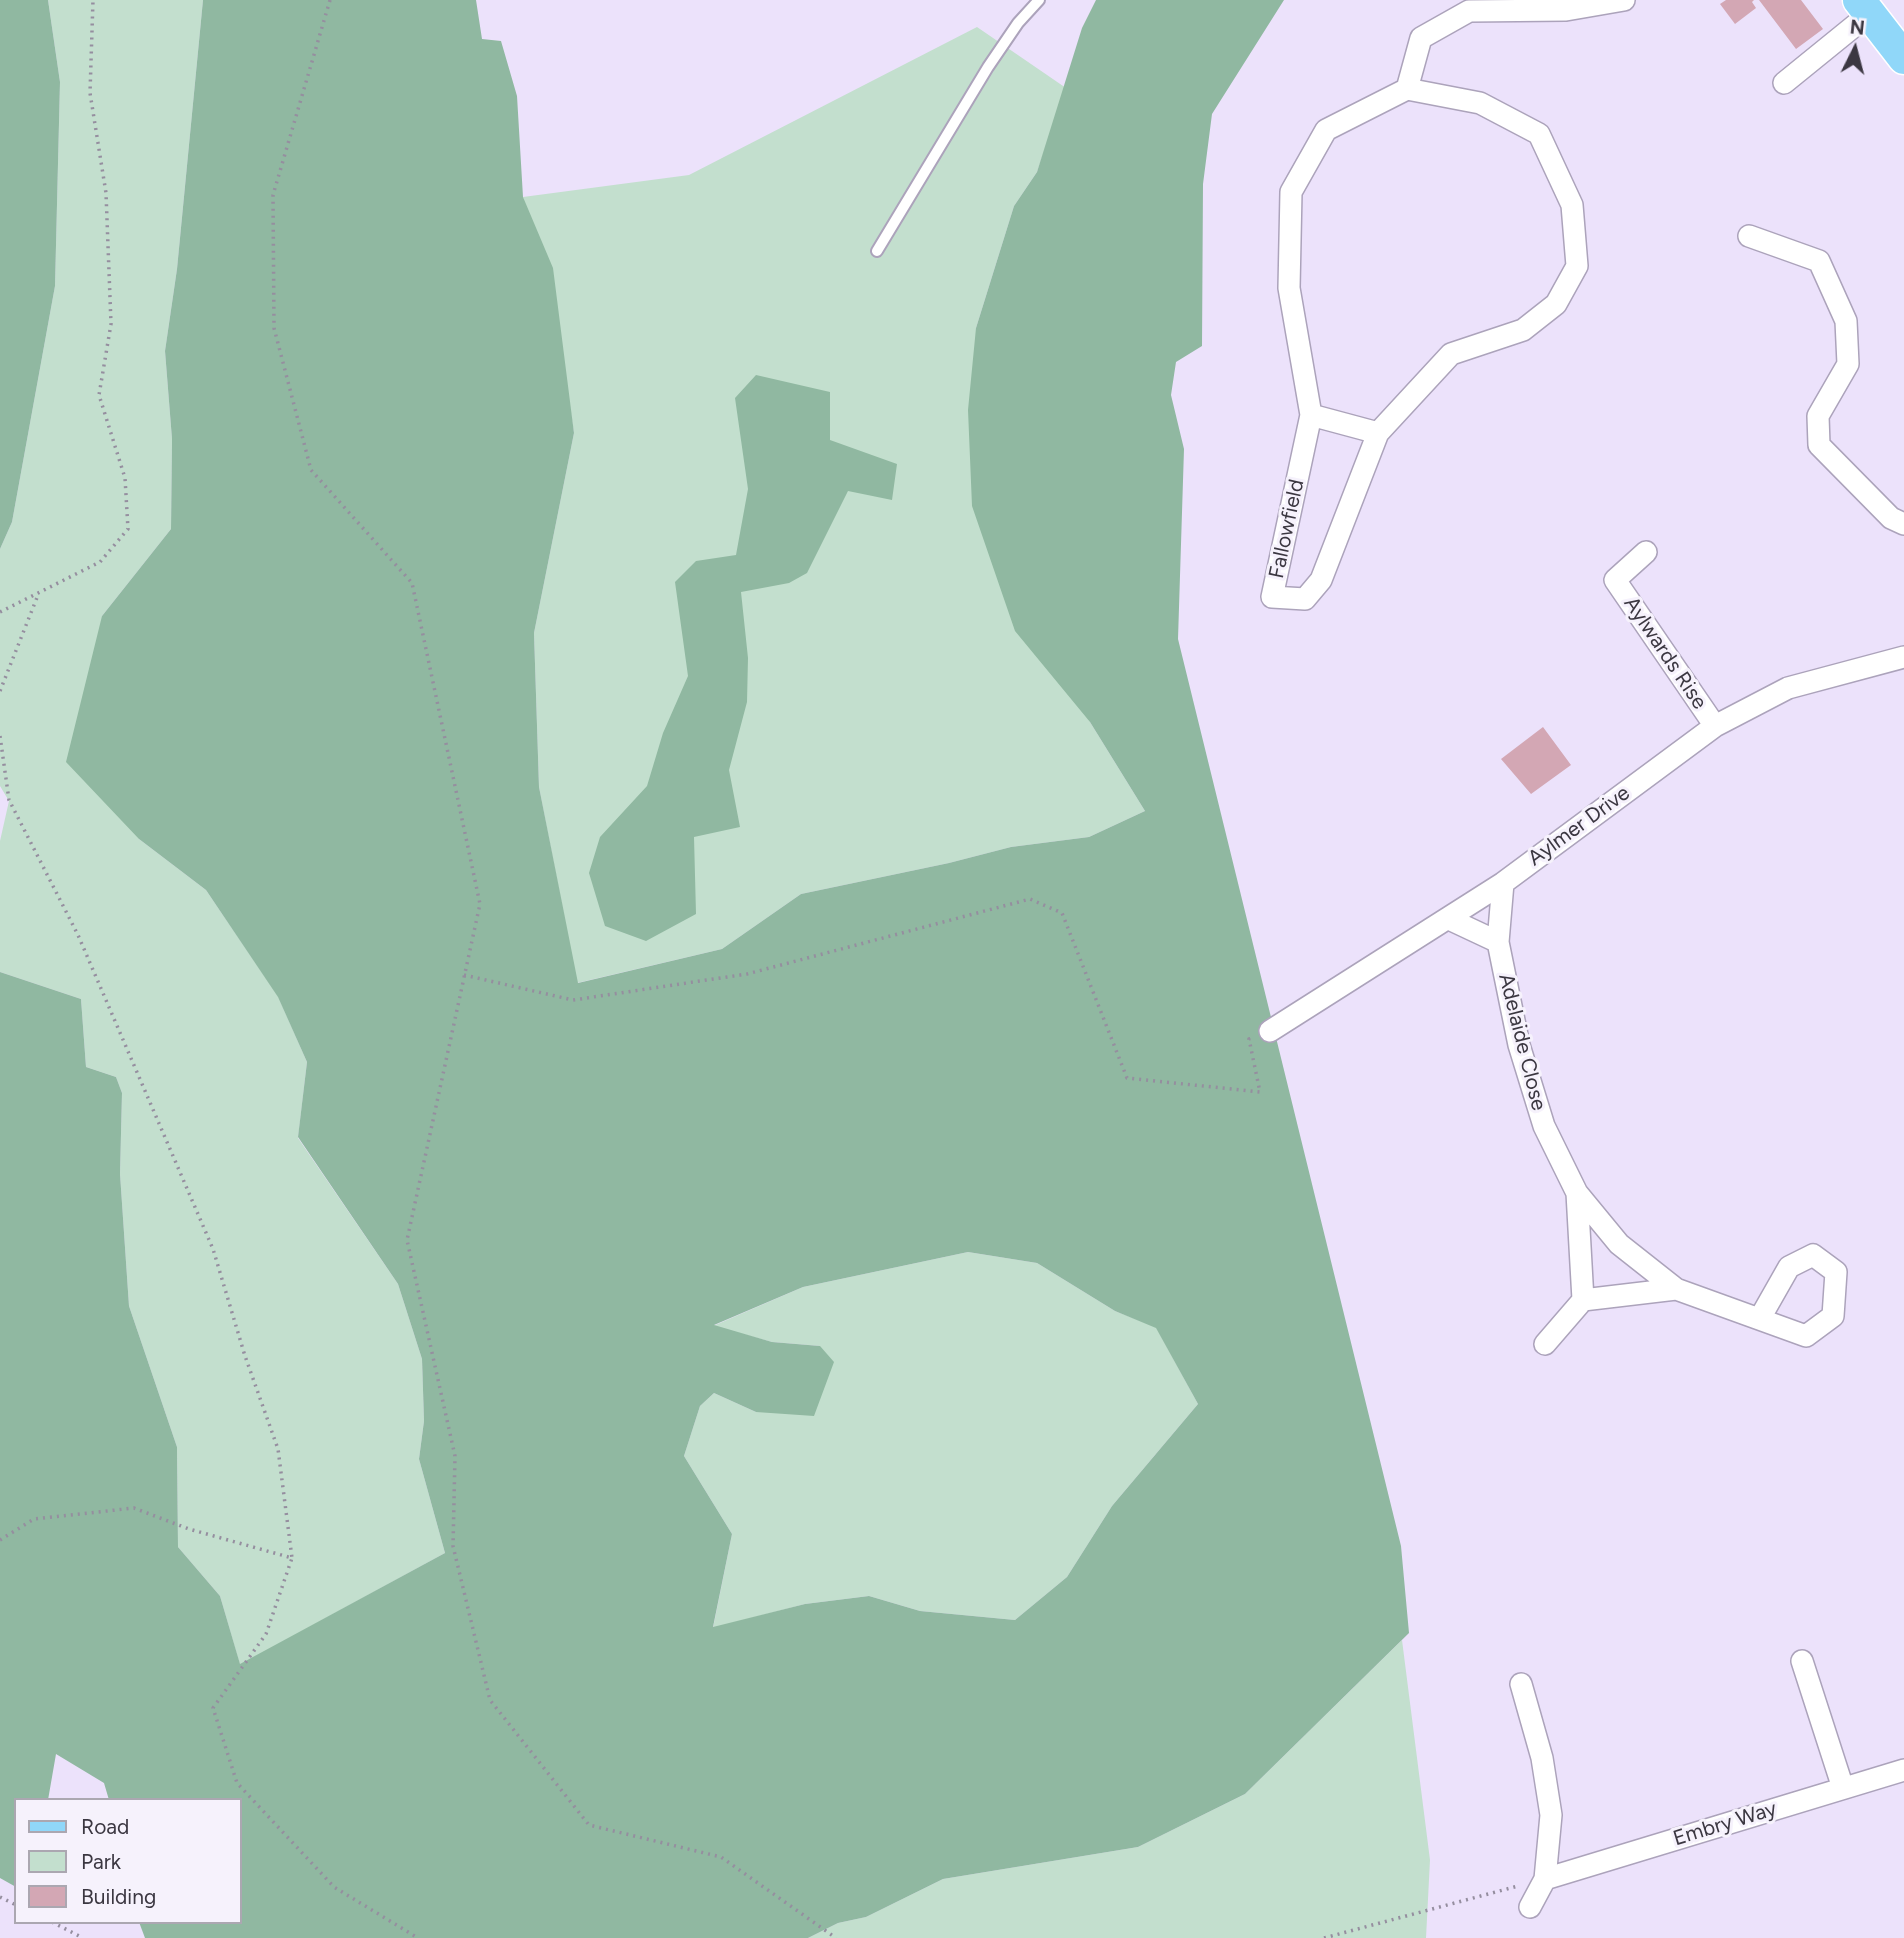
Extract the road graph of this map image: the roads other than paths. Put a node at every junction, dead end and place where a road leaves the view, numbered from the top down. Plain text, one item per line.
1 (1039, 0) edge
2 (1624, 0) edge
3 (1864, 7) edge
4 (1904, 58) edge
5 (1784, 83) dead end
6 (1406, 89) junction
7 (1749, 236) dead end
8 (877, 251) dead end
9 (1311, 415) junction
10 (1378, 433) junction
11 (1904, 524) edge
12 (1646, 552) dead end
13 (1904, 657) edge
14 (1715, 726) junction
15 (1503, 883) junction
16 (1449, 919) junction
17 (1498, 942) junction
18 (1270, 1031) dead end
19 (1577, 1193) junction
20 (1676, 1289) junction
21 (1583, 1300) junction
22 (1760, 1318) dead end
23 (1545, 1344) dead end
24 (1802, 1661) dead end
25 (1521, 1684) dead end
26 (1904, 1770) edge
27 (1843, 1787) junction
28 (1545, 1879) junction
29 (1530, 1906) dead end

1 - 8 lane
2 - 6 street
3 - 4 main road
3 - 5 street
6 - 9 street, Fallowfield
6 - 10 street, Fallowfield
7 - 11 street
9 - 10 street
9 - 10 street, Fallowfield
12 - 14 street, Aylwards Rise
13 - 14 street, Aylmer Drive
14 - 15 street, Aylmer Drive
15 - 16 street, Aylmer Drive
15 - 17 street, Adelaide Close
16 - 17 street
16 - 18 street, Aylmer Drive
17 - 19 street, Adelaide Close
19 - 20 street, Adelaide Close
19 - 21 street, Adelaide Close
20 - 21 street, Adelaide Close
20 - 22 street, Adelaide Close
21 - 23 street
24 - 27 street
25 - 28 street
26 - 27 street, Embry Way
27 - 28 street, Embry Way
28 - 29 street

